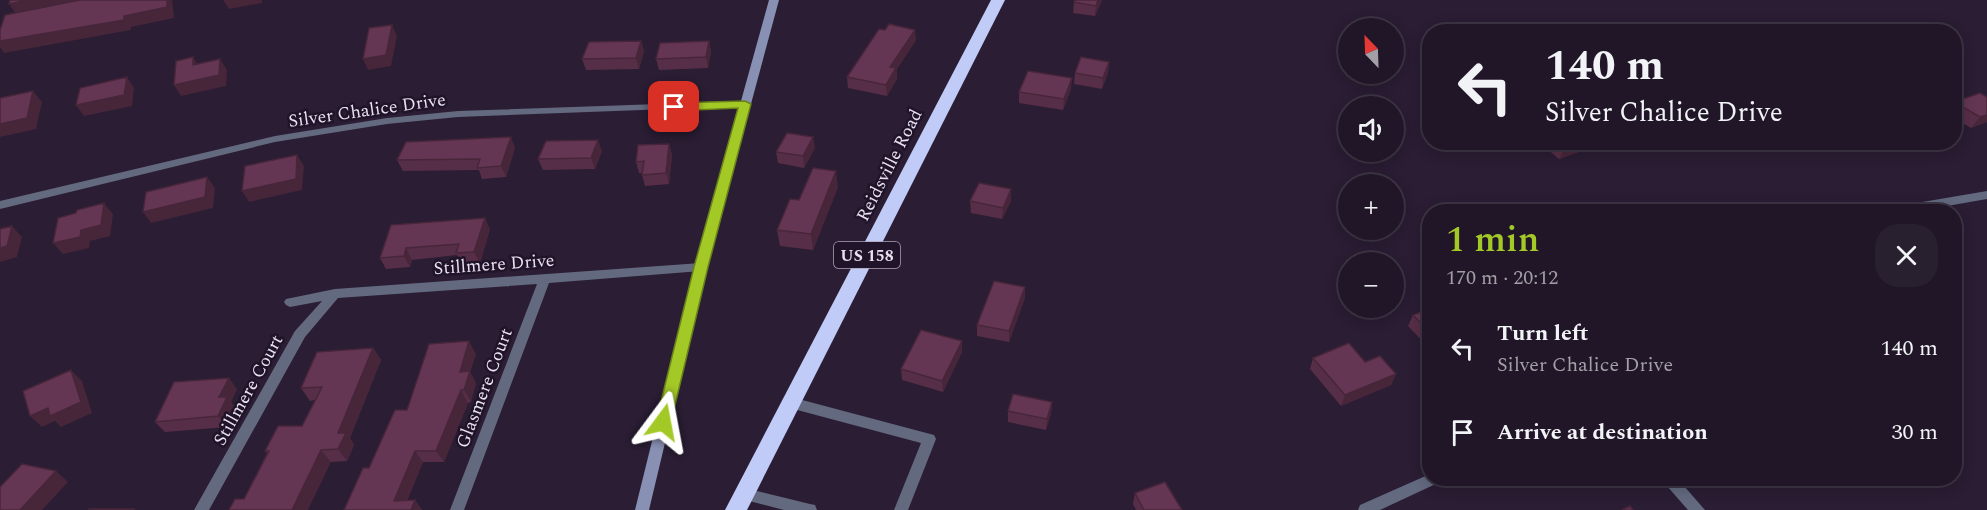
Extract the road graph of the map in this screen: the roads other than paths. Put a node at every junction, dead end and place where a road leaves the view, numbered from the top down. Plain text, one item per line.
1 (774, 0) edge
2 (998, 0) edge
3 (745, 104) junction
4 (1987, 195) edge
5 (1934, 204) edge
6 (0, 205) edge
7 (701, 267) junction
8 (545, 278) junction
9 (335, 294) junction
10 (290, 302) dead end
11 (791, 403) junction
12 (1422, 484) edge
13 (1675, 486) edge
14 (740, 502) edge
15 (201, 510) edge
16 (457, 510) edge
17 (642, 510) edge
18 (810, 510) edge
19 (901, 510) edge
20 (1365, 510) edge
21 (1698, 510) edge

1 - 3 street
2 - 11 highway, Reidsville Road / US 158
3 - 6 street, Silver Chalice Drive
3 - 7 street
4 - 5 street
7 - 8 street, Stillmere Drive
7 - 17 street
8 - 9 street, Stillmere Drive
8 - 16 street, Glasmere Court
9 - 10 street, Stillmere Drive
9 - 15 street, Stillmere Court
11 - 14 highway, Reidsville Road / US 158
11 - 19 street
12 - 20 street
13 - 21 street
14 - 18 street

